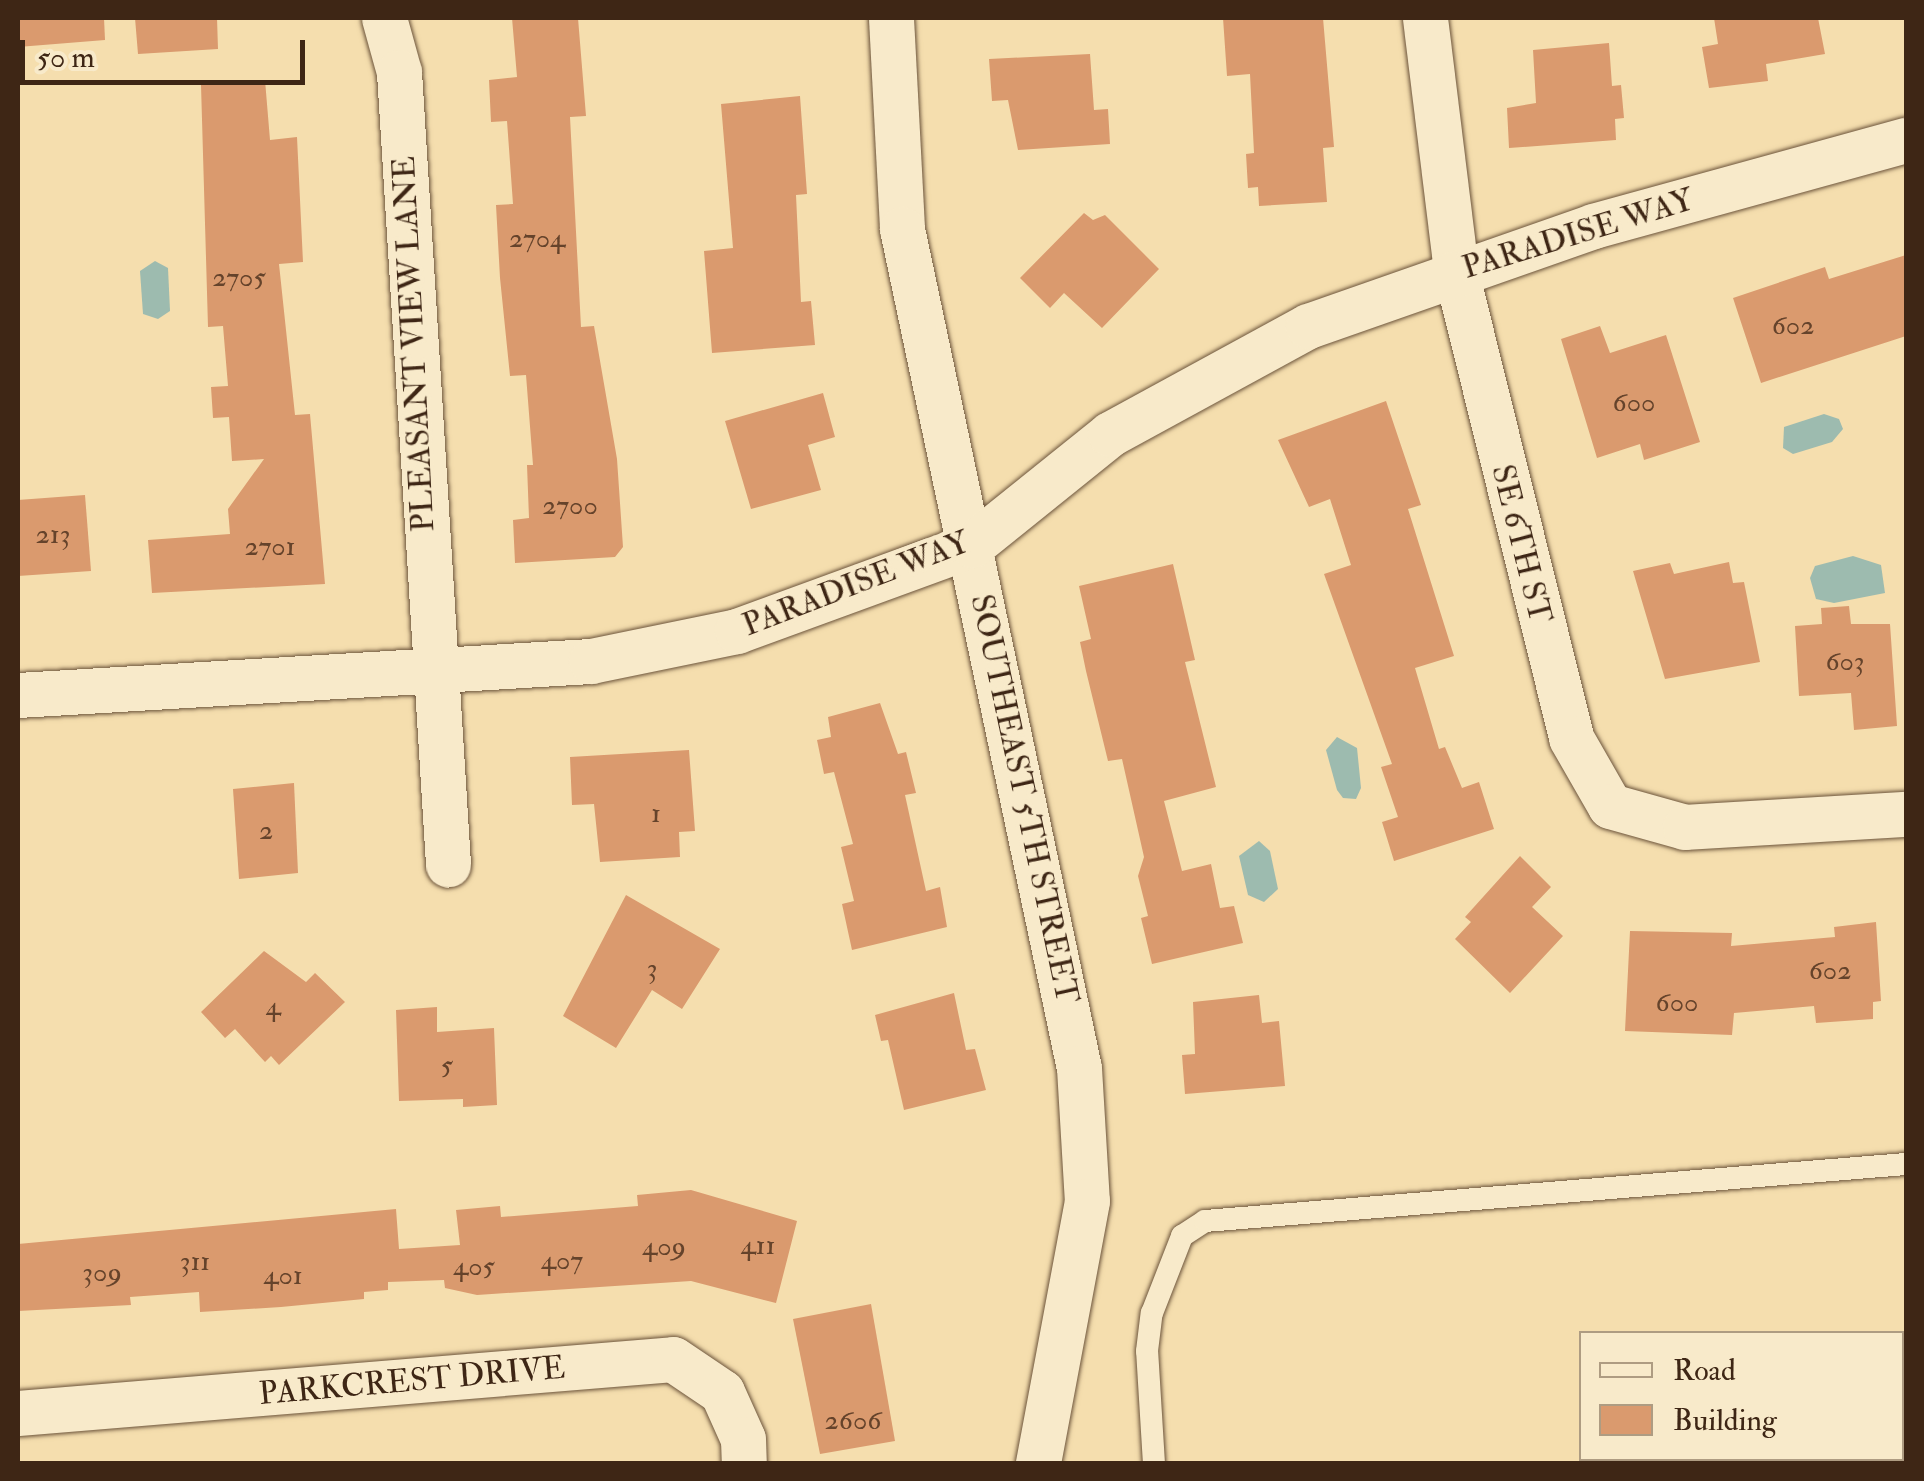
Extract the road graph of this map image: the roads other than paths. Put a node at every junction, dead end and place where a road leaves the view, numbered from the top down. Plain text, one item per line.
1 (384, 18) edge
2 (891, 18) edge
3 (1426, 18) edge
4 (1906, 140) edge
5 (1456, 272) junction
6 (972, 544) junction
7 (433, 673) junction
8 (18, 694) edge
9 (1906, 814) edge
10 (448, 864) dead end
11 (1906, 1164) edge
12 (18, 1413) edge
13 (744, 1464) edge
14 (1038, 1464) edge
15 (1154, 1464) edge

1 - 7 street, PLEASANT VIEW LANE
2 - 6 street, SOUTHEAST 5TH STREET
3 - 5 street, SE 6TH ST
4 - 5 street, PARADISE WAY
5 - 6 street, PARADISE WAY
5 - 9 street, SE 6TH ST
6 - 7 street, PARADISE WAY
6 - 14 street, SOUTHEAST 5TH STREET
7 - 8 street, PARADISE WAY
7 - 10 street, PLEASANT VIEW LANE
11 - 15 lane
12 - 13 street, PARKCREST DRIVE

